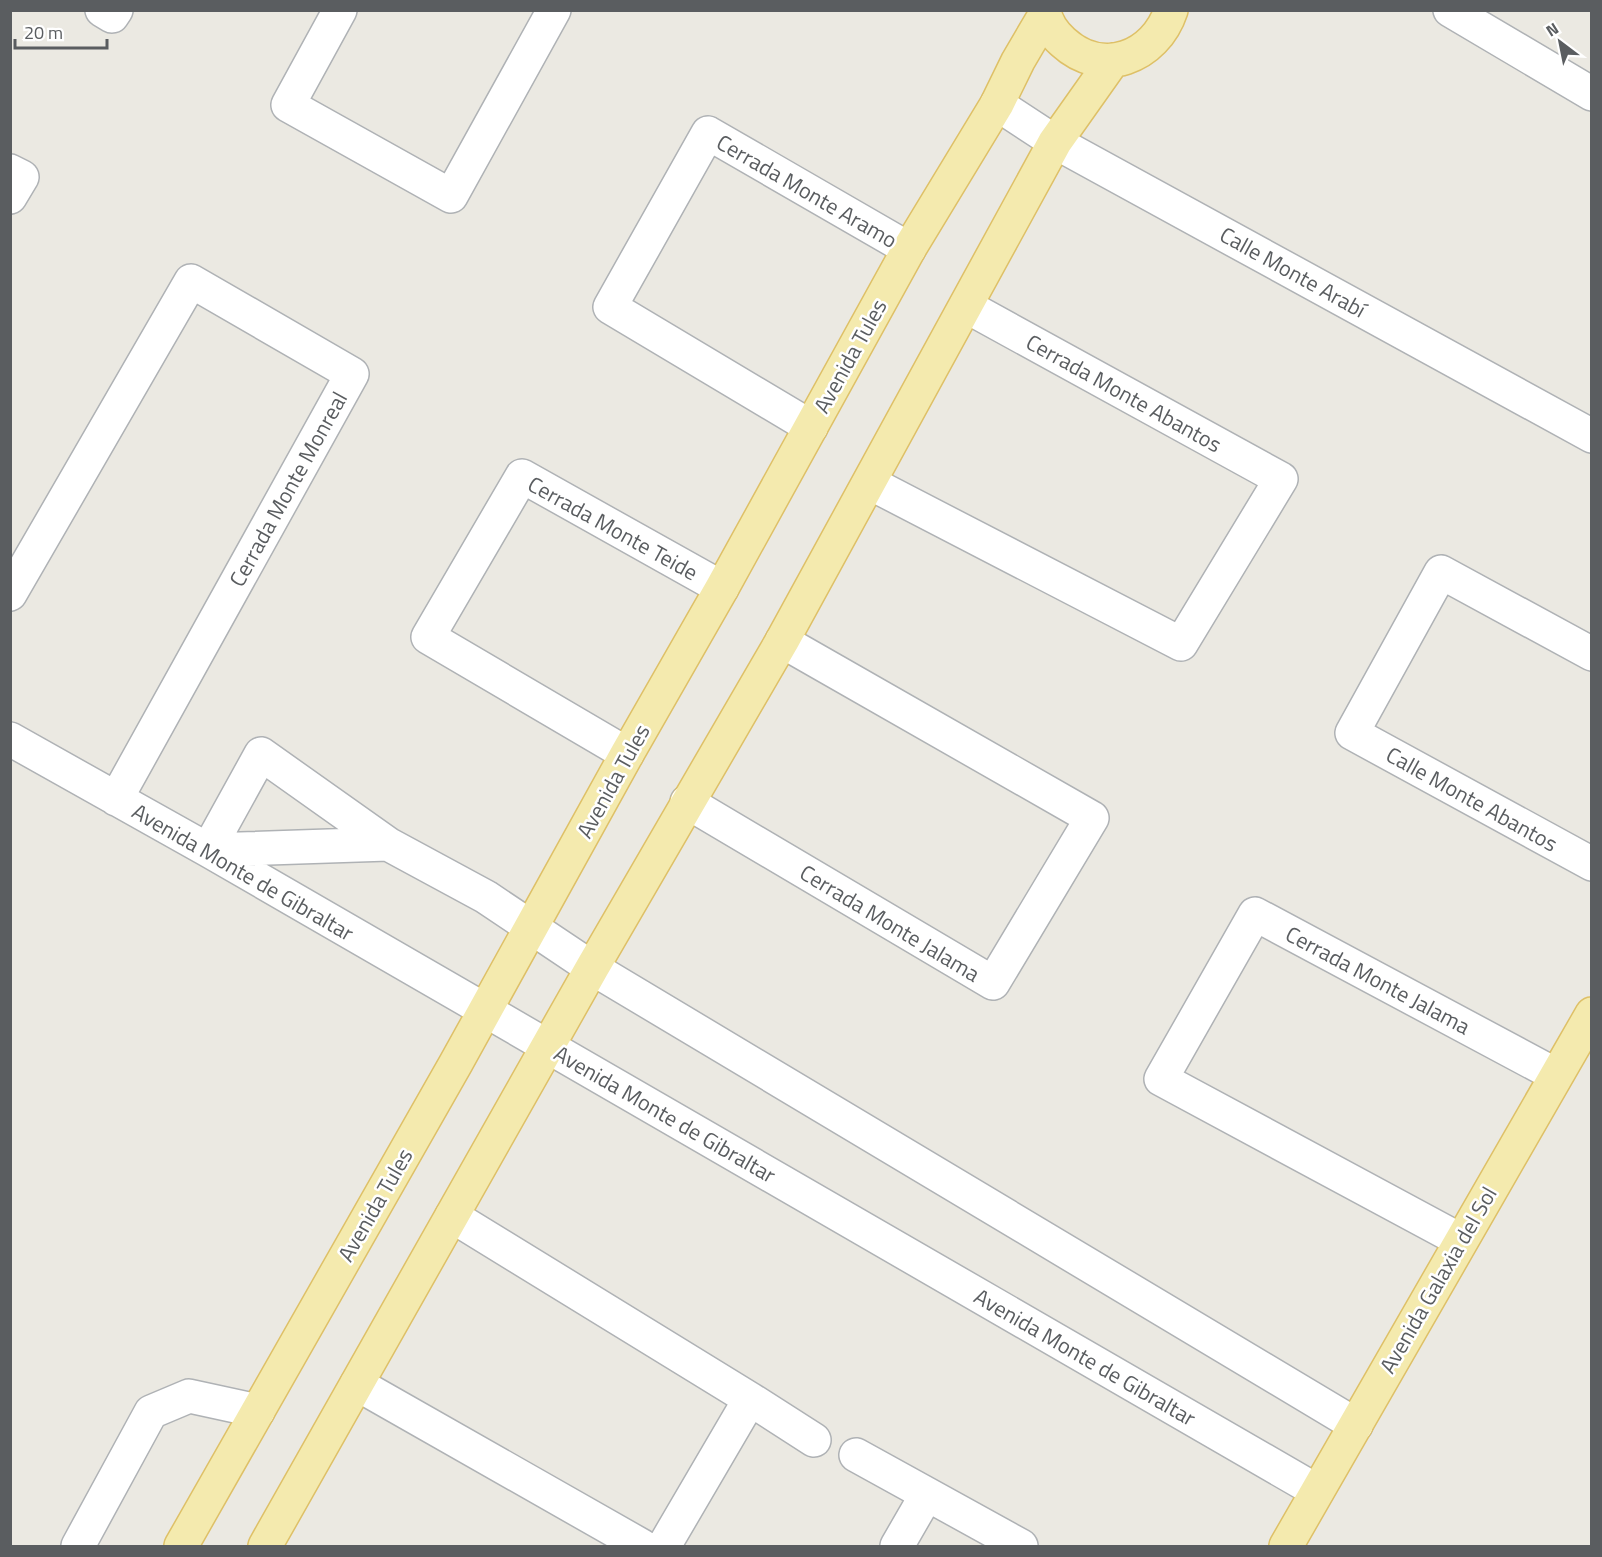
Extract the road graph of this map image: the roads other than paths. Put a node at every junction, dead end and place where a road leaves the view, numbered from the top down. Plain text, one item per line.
1 (102, 10) edge
2 (116, 10) edge
3 (340, 10) edge
4 (554, 10) edge
5 (1171, 10) edge
6 (1450, 10) edge
7 (1045, 13) edge
8 (1113, 60) junction
9 (1592, 94) edge
10 (997, 104) junction
11 (1055, 141) junction
12 (10, 171) edge
13 (10, 197) edge
14 (909, 249) junction
15 (966, 306) junction
16 (811, 427) junction
17 (1592, 436) edge
18 (870, 483) junction
19 (722, 588) junction
20 (10, 594) edge
21 (782, 641) junction
22 (1592, 654) edge
23 (10, 739) edge
24 (627, 754) junction
25 (116, 799) junction
26 (687, 802) junction
27 (388, 844) junction
28 (208, 850) junction
29 (1592, 864) edge
30 (531, 927) junction
31 (592, 968) junction
32 (484, 1011) junction
33 (1592, 1014) edge
34 (548, 1046) junction
35 (1556, 1075) junction
36 (452, 1216) junction
37 (1460, 1240) junction
38 (357, 1384) junction
39 (750, 1399) junction
40 (258, 1411) junction
41 (1356, 1425) junction
42 (814, 1440) dead end
43 (856, 1455) dead end
44 (1317, 1491) junction
45 (927, 1494) junction
46 (78, 1546) edge
47 (181, 1546) edge
48 (265, 1546) edge
49 (642, 1546) edge
50 (664, 1546) edge
51 (897, 1546) edge
52 (1021, 1546) edge
53 (1286, 1546) edge

1 - 2 street
3 - 4 street
5 - 8 main road, Avenida Tules
6 - 9 street
7 - 8 main road, Avenida Tules
7 - 10 main road, Avenida Tules
8 - 11 main road
10 - 11 street, Calle Monte Arabí
10 - 14 main road, Avenida Tules
11 - 15 main road
11 - 17 street, Calle Monte Arabí
12 - 13 street
14 - 16 main road, Avenida Tules
14 - 16 street, Cerrada Monte Aramo
15 - 18 main road
15 - 18 street, Cerrada Monte Abantos
16 - 19 main road, Avenida Tules
18 - 21 main road
19 - 24 main road, Avenida Tules
19 - 24 street, Cerrada Monte Teide
20 - 25 street, Cerrada Monte Monreal
21 - 26 main road
21 - 26 street, Cerrada Monte Jalama
22 - 29 street, Calle Monte Abantos
23 - 25 street, Avenida Monte de Gibraltar
24 - 30 main road, Avenida Tules
25 - 28 street, Avenida Monte de Gibraltar
26 - 31 main road
27 - 28 street
27 - 28 street
27 - 30 street
28 - 32 street, Avenida Monte de Gibraltar
30 - 31 street
30 - 32 main road, Avenida Tules
31 - 34 main road
31 - 41 street
32 - 34 street, Avenida Monte de Gibraltar
32 - 40 main road, Avenida Tules
33 - 35 main road, Avenida Galaxia del Sol
34 - 36 main road
34 - 44 street, Avenida Monte de Gibraltar
35 - 37 main road, Avenida Galaxia del Sol
35 - 37 street, Cerrada Monte Jalama
36 - 38 main road
36 - 39 street
37 - 41 main road, Avenida Galaxia del Sol
38 - 48 main road
38 - 49 street
39 - 42 street
39 - 50 street
40 - 46 street
40 - 47 main road, Avenida Tules
41 - 44 main road, Avenida Galaxia del Sol
43 - 45 street
44 - 53 main road, Avenida Galaxia del Sol
45 - 51 street
45 - 52 street

